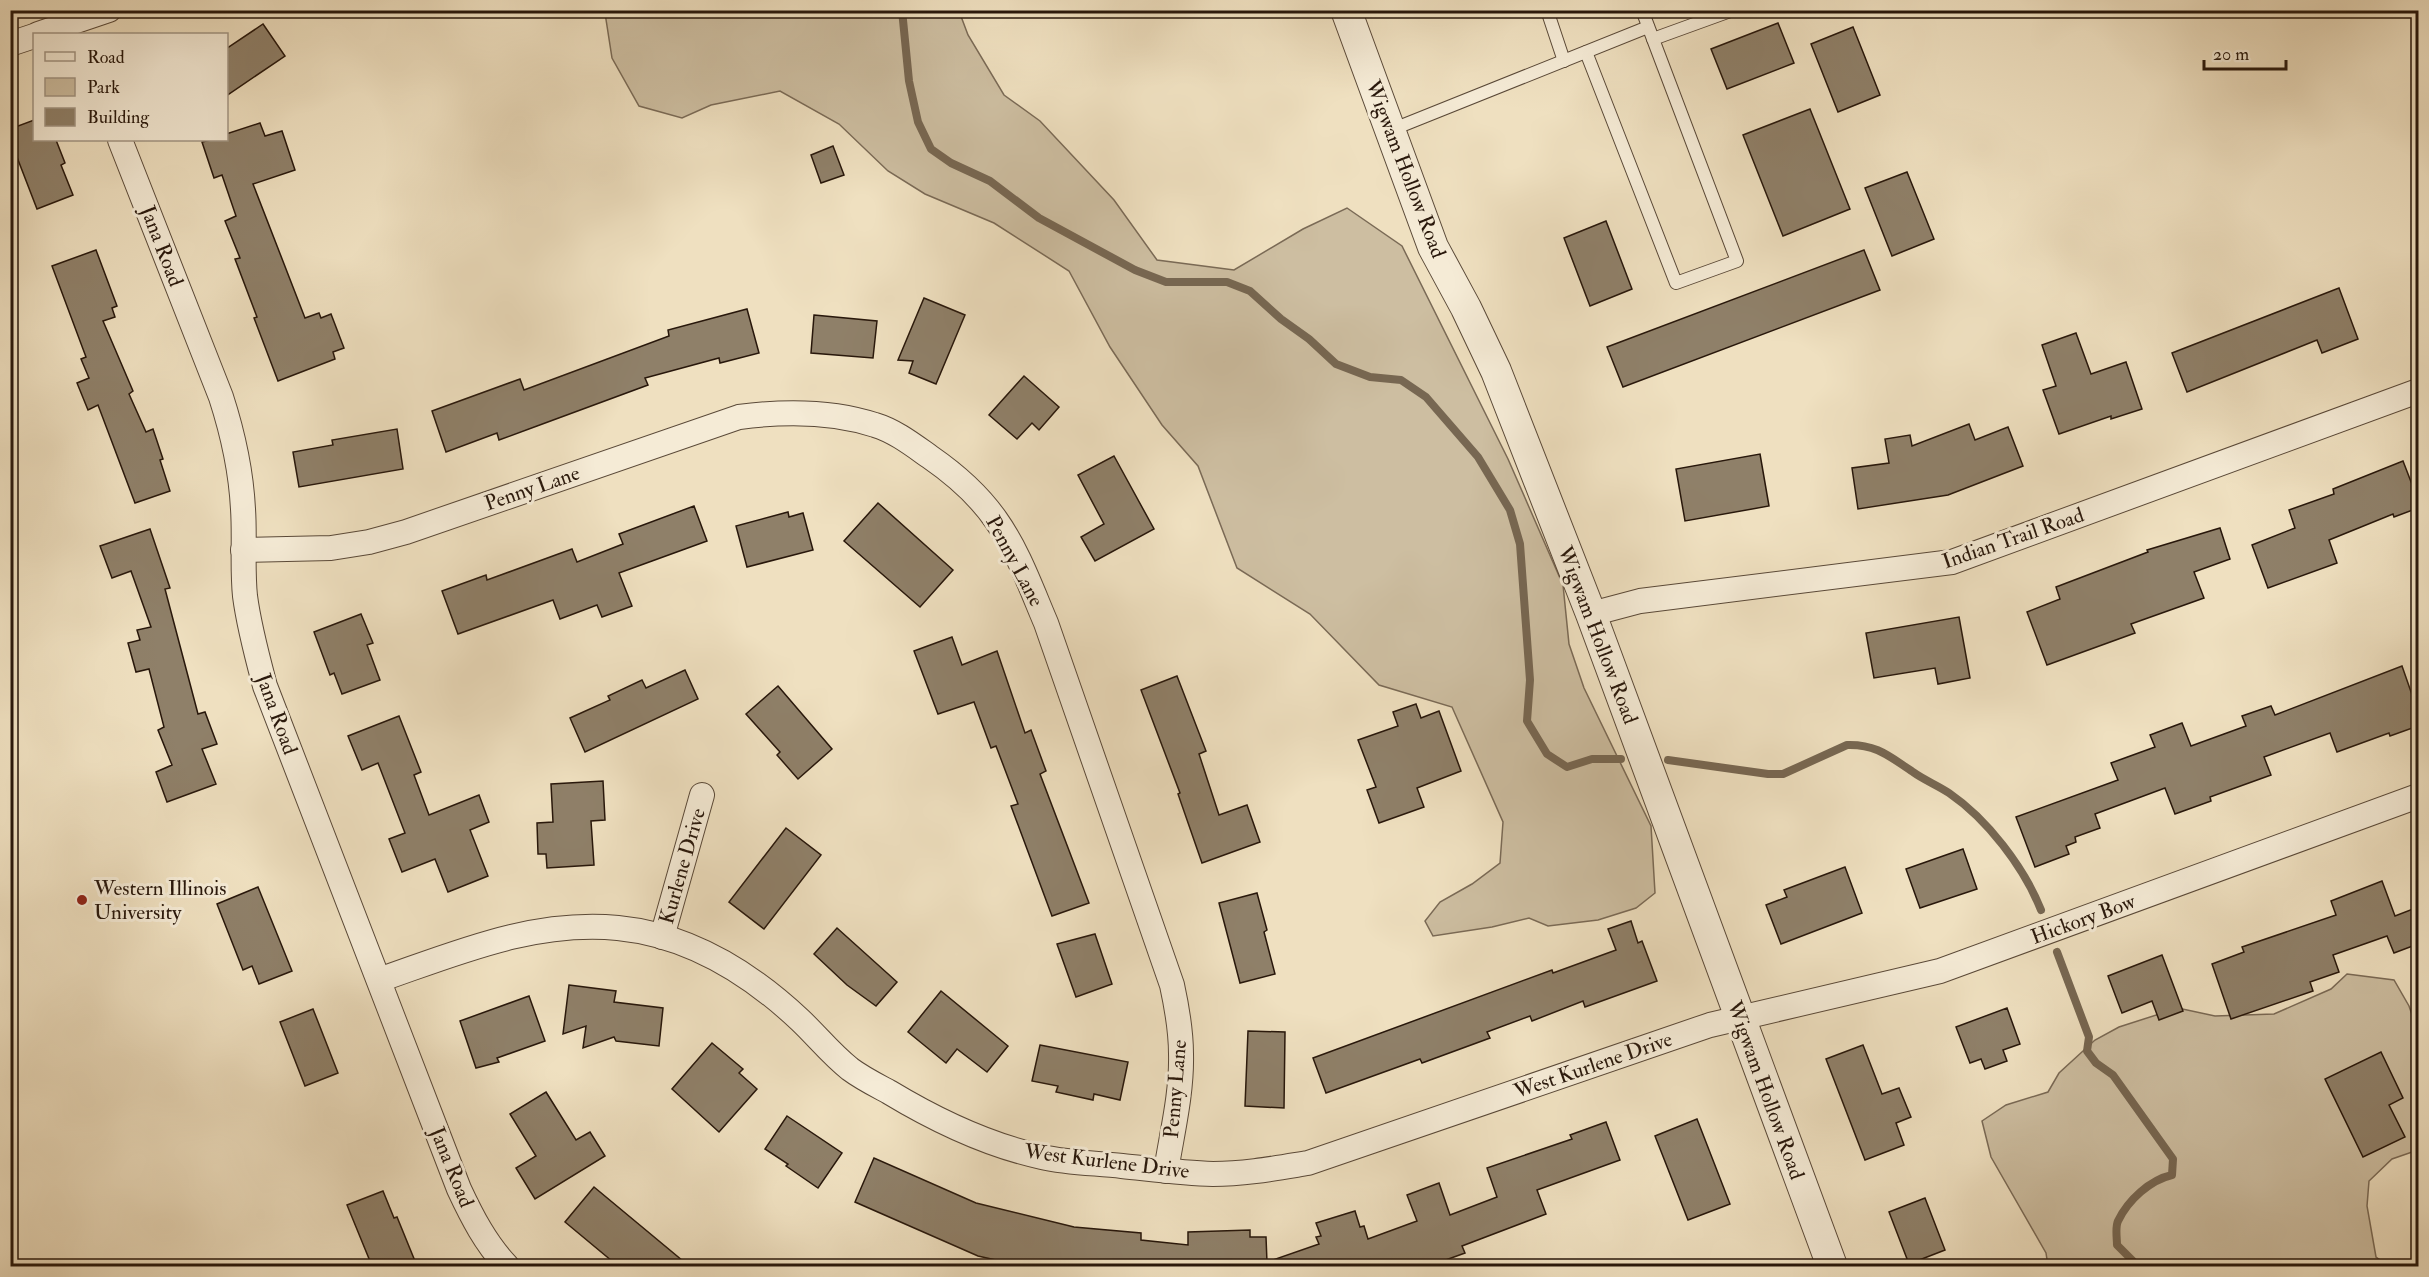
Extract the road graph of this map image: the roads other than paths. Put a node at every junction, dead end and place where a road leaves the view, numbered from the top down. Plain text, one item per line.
1 (109, 10) edge
2 (1346, 10) edge
3 (1547, 10) edge
4 (1642, 10) edge
5 (1733, 10) edge
6 (76, 28) edge
7 (47, 33) edge
8 (1650, 33) junction
9 (33, 36) edge
10 (10, 44) edge
11 (1586, 52) junction
12 (1564, 61) junction
13 (1391, 130) junction
14 (120, 141) edge
15 (2418, 392) edge
16 (243, 550) junction
17 (1591, 614) junction
18 (702, 795) dead end
19 (2418, 796) edge
20 (662, 937) junction
21 (379, 980) junction
22 (1740, 1020) junction
23 (1166, 1171) junction
24 (507, 1266) edge
25 (1832, 1266) edge

1 - 6 street
2 - 13 street, Wigwam Hollow Road
3 - 12 lane
4 - 8 lane
5 - 8 lane
6 - 7 street
8 - 11 lane
8 - 11 lane
9 - 10 street
11 - 12 lane
12 - 13 lane
13 - 17 street, Wigwam Hollow Road
14 - 16 street, Jana Road
15 - 17 street, Indian Trail Road
16 - 21 street, Jana Road
16 - 23 street, Penny Lane
17 - 22 street, Wigwam Hollow Road
18 - 20 street, Kurlene Drive
19 - 22 street, Hickory Bow
20 - 21 street, West Kurlene Drive
20 - 23 street, West Kurlene Drive
21 - 24 street, Jana Road
22 - 23 street, West Kurlene Drive
22 - 25 street, Wigwam Hollow Road

